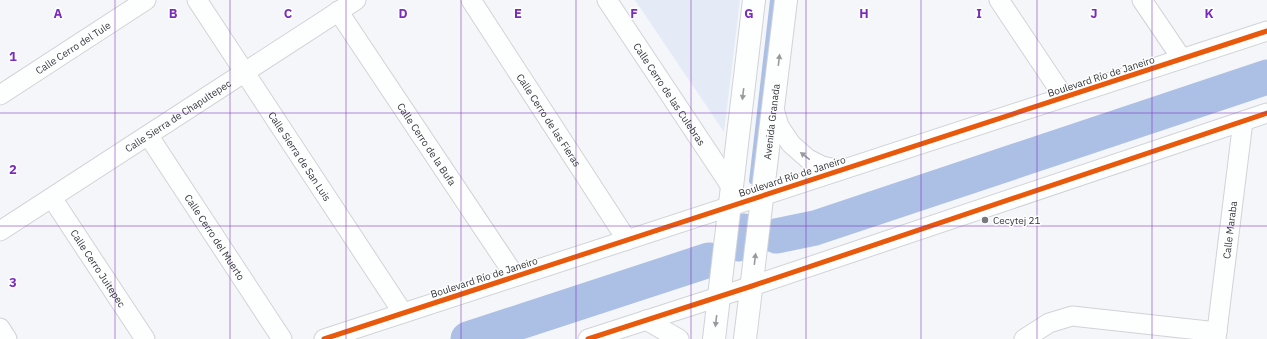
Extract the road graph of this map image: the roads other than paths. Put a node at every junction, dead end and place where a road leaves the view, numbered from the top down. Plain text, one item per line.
1 (146, 0) edge
2 (197, 0) edge
3 (356, 0) edge
4 (471, 0) edge
5 (607, 0) edge
6 (754, 0) edge
7 (786, 0) edge
8 (999, 0) edge
9 (1142, 0) edge
10 (338, 11) junction
11 (1267, 31) edge
12 (1182, 59) junction
13 (245, 72) junction
14 (0, 95) edge
15 (1064, 97) junction
16 (773, 105) junction
17 (1267, 113) edge
18 (1243, 121) junction
19 (148, 135) junction
20 (841, 170) junction
21 (762, 196) junction
22 (731, 197) junction
23 (52, 198) junction
24 (0, 231) edge
25 (627, 240) junction
26 (515, 276) junction
27 (752, 286) junction
28 (719, 296) junction
29 (403, 313) junction
30 (646, 320) junction
31 (0, 328) edge
32 (1216, 335) edge
33 (7, 339) edge
34 (145, 339) edge
35 (282, 339) edge
36 (324, 339) edge
37 (588, 339) edge
38 (679, 339) edge
39 (714, 339) edge
40 (745, 339) edge
41 (1024, 339) edge

1 - 14 street, Calle Cerro del Tule
2 - 13 street, Calle Sierra de San Luis
3 - 10 street, Calle Sierra de Chapultepec
4 - 25 street, Calle Cerro de las Fieras
5 - 22 street, Calle Cerro de las Culebras
6 -> 22 main road
16 -> 7 main road, Avenida Granada
8 - 15 street
9 - 12 street
10 - 13 street, Calle Sierra de Chapultepec
10 - 26 street, Calle Cerro de la Bufa
11 - 12 street, Boulevard Río de Janeiro
12 - 15 street, Boulevard Río de Janeiro
13 - 19 street, Calle Sierra de Chapultepec
13 - 29 street, Calle Sierra de San Luis
15 - 20 street, Boulevard Río de Janeiro
20 -> 16 street
16 - 21 main road, Avenida Granada
17 - 18 street
18 - 27 street
18 - 32 street, Calle Maraba
19 - 23 street, Calle Sierra de Chapultepec
19 - 35 street, Calle Cerro del Muerto
20 - 21 street, Boulevard Río de Janeiro
21 - 22 street, Boulevard Río de Janeiro
27 -> 21 main road, Avenida Granada
22 - 25 street, Boulevard Río de Janeiro
22 - 28 main road
23 - 24 street, Calle Sierra de Chapultepec
23 - 34 street, Calle Cerro Juitepec
25 - 26 street, Boulevard Río de Janeiro
26 - 29 street, Boulevard Río de Janeiro
27 - 28 street
27 - 40 main road, Avenida Granada
28 - 30 street
28 -> 39 main road
29 - 36 street, Boulevard Río de Janeiro
30 - 37 street
30 - 38 street
31 - 33 street
32 - 41 street

